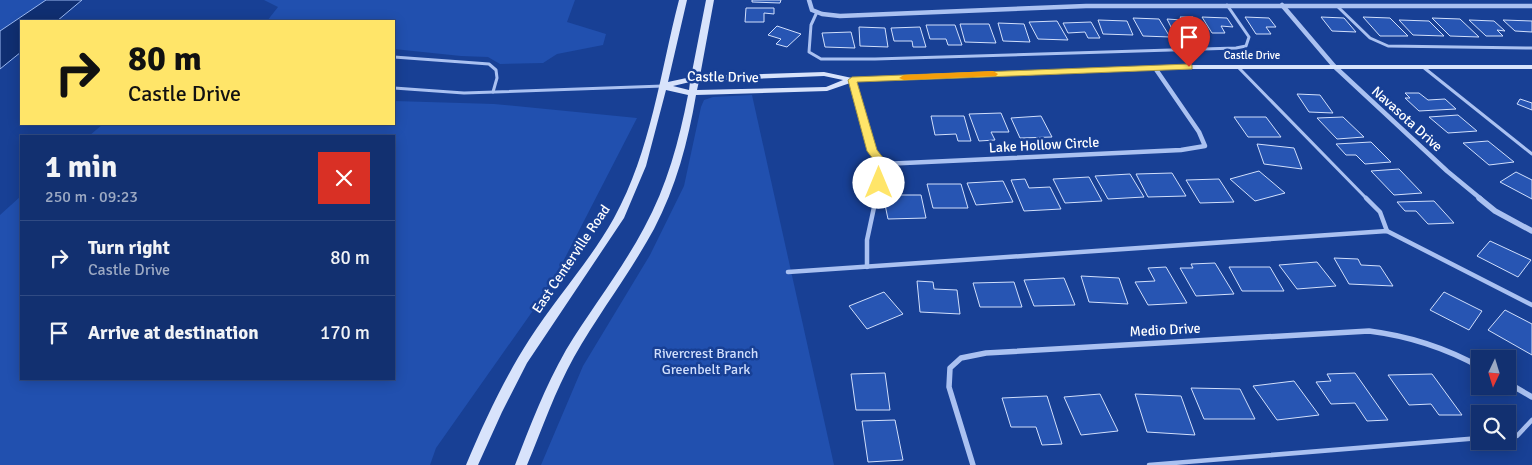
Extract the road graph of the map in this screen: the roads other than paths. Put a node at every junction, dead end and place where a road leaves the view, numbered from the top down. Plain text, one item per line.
1 (683, 0) edge
2 (710, 0) edge
3 (809, 0) edge
4 (1282, 5) junction
5 (1228, 6) junction
6 (1336, 6) junction
7 (1532, 6) edge
8 (816, 12) junction
9 (1532, 48) edge
10 (395, 57) edge
11 (1334, 66) junction
12 (1238, 67) junction
13 (1423, 67) junction
14 (1532, 67) edge
15 (1155, 68) junction
16 (695, 79) junction
17 (852, 80) junction
18 (663, 86) junction
19 (395, 88) edge
20 (494, 92) junction
21 (692, 93) junction
22 (1532, 154) edge
23 (883, 164) junction
24 (1387, 231) junction
25 (1532, 231) edge
26 (867, 267) junction
27 (788, 272) dead end
28 (1532, 305) edge
29 (1471, 363) edge
30 (1516, 388) edge
31 (1532, 397) edge
32 (1532, 420) edge
33 (1516, 436) edge
34 (1471, 439) edge
35 (472, 465) edge
36 (521, 465) edge
37 (973, 465) edge
38 (1149, 465) edge

1 - 18 main road, East Centerville Road
2 - 16 main road
3 - 8 street
4 - 5 street
4 - 6 street
4 - 11 street, Navasota Drive
5 - 8 street
5 - 8 lane
6 - 7 street
6 - 9 lane
10 - 20 lane
11 - 12 main road, Castle Drive
11 - 13 main road, Castle Drive
11 - 25 street, Navasota Drive
12 - 15 main road, Castle Drive
12 - 24 lane
13 - 14 main road, Castle Drive
13 - 22 lane
15 - 17 main road, Castle Drive
15 - 23 street, Lake Hollow Circle
16 - 17 main road, Castle Drive
16 - 18 main road, Castle Drive
16 - 21 main road
17 - 21 main road, Castle Drive
17 - 23 street
18 - 20 lane
18 - 21 main road, Castle Drive
18 - 35 main road, East Centerville Road
19 - 20 lane
21 - 36 main road
23 - 26 lane
24 - 26 lane
24 - 28 lane
26 - 27 lane
29 - 37 street, Medio Drive
30 - 31 street
32 - 33 lane
34 - 38 lane

